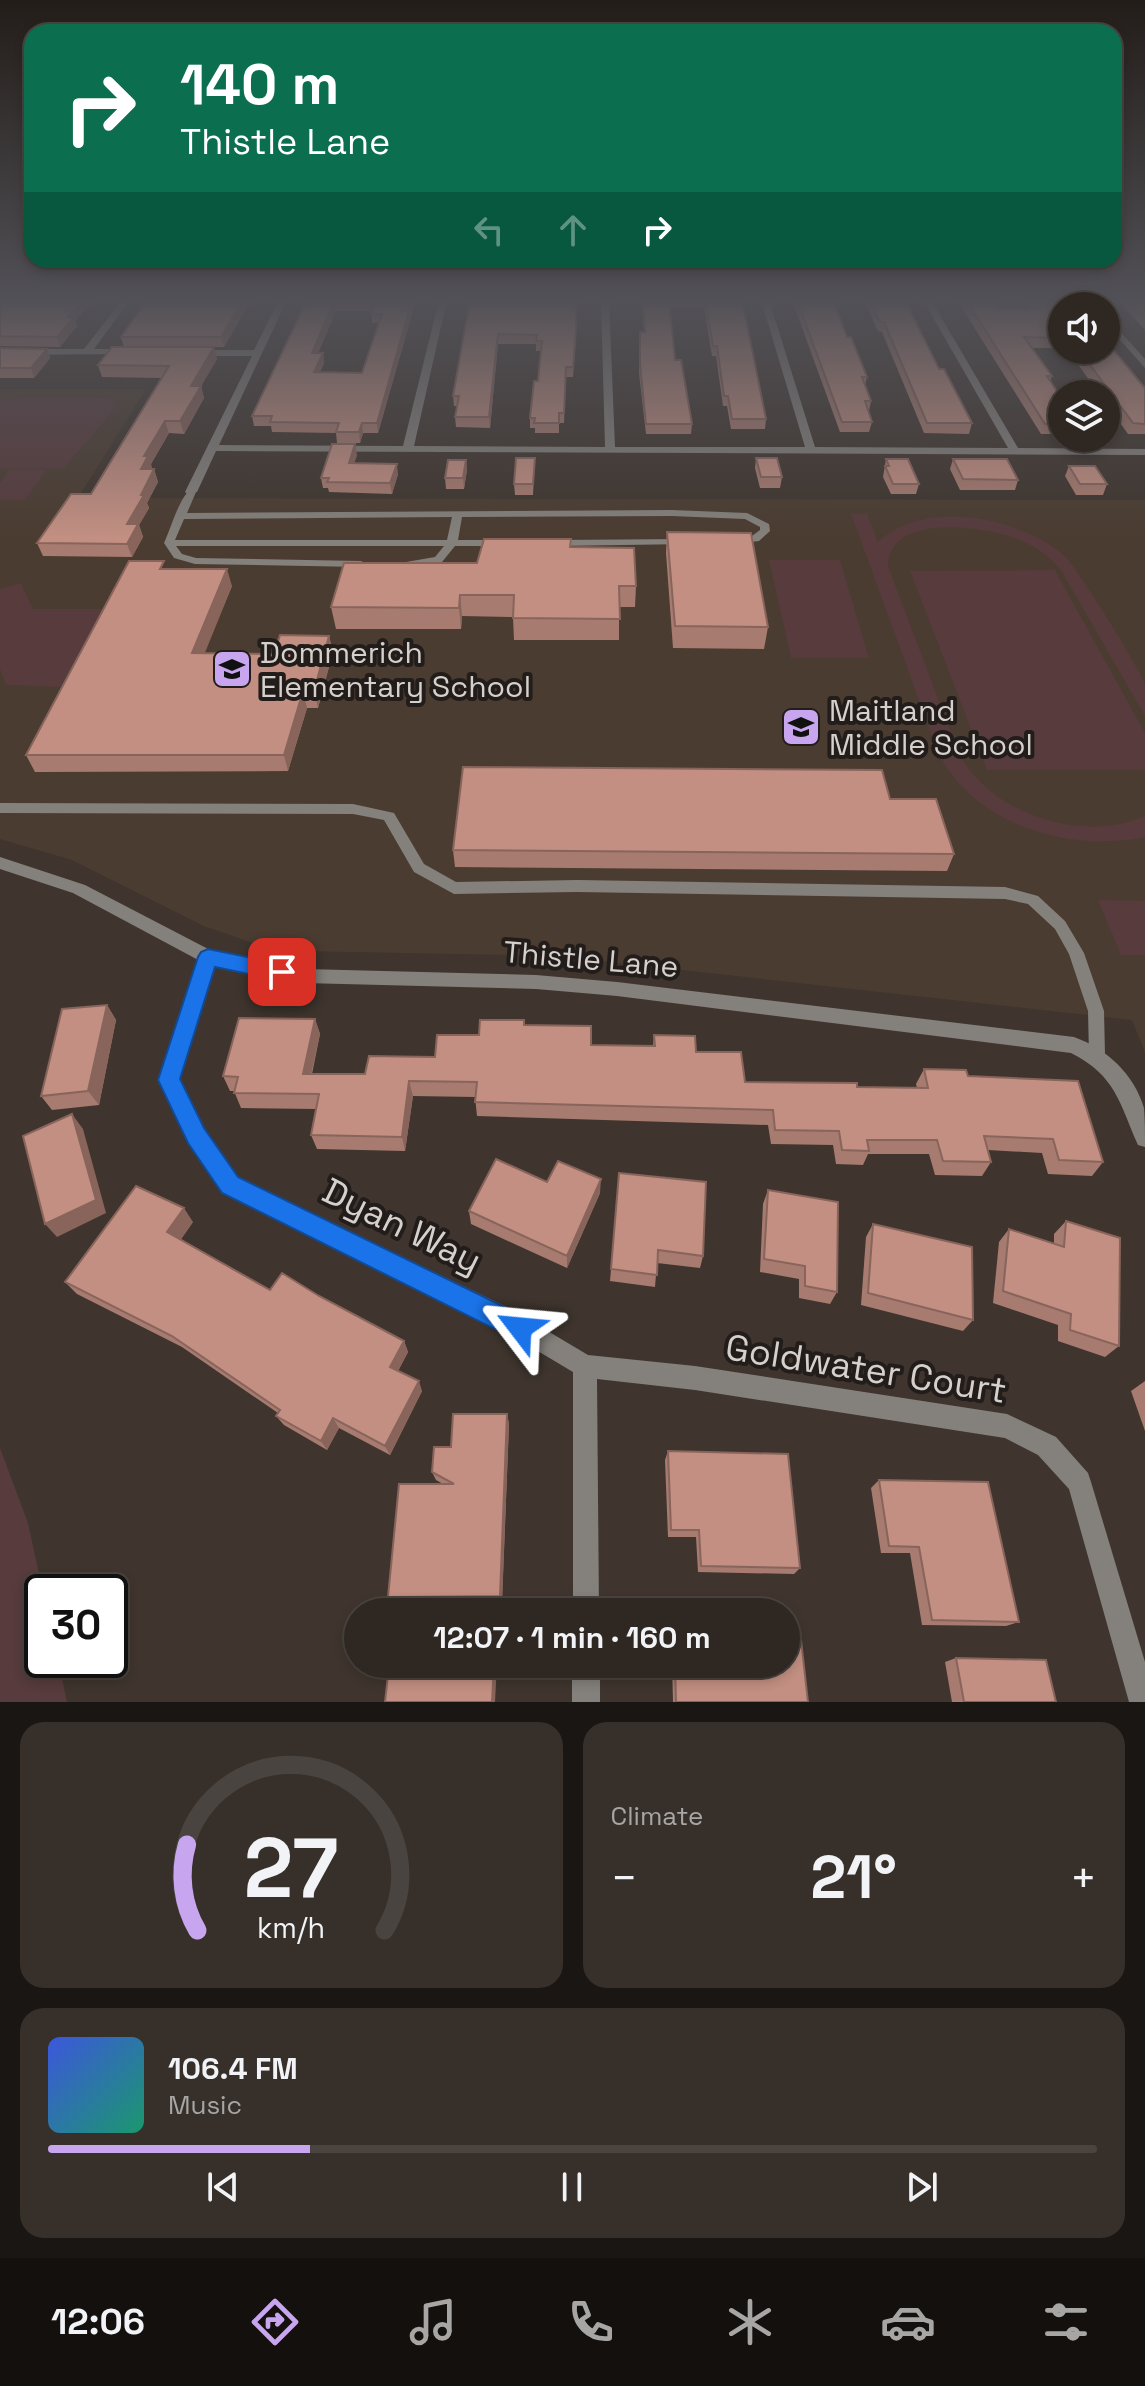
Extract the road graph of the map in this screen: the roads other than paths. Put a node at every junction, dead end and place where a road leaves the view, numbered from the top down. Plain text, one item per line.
1 (245, 379) edge
2 (424, 379) edge
3 (608, 379) edge
4 (789, 379) edge
5 (973, 379) edge
6 (211, 448) junction
7 (408, 448) junction
8 (610, 449) junction
9 (811, 451) junction
10 (1015, 452) junction
11 (1145, 452) edge
12 (191, 492) joint
13 (457, 515) junction
14 (179, 516) junction
15 (726, 541) edge
16 (695, 542) edge
17 (169, 543) junction
18 (452, 543) junction
19 (508, 543) edge
20 (540, 543) edge
21 (368, 564) edge
22 (395, 564) edge
23 (0, 808) edge
24 (0, 863) edge
25 (208, 957) junction
26 (1097, 1055) junction
27 (1145, 1138) edge
28 (585, 1366) junction
29 (586, 1598) edge
30 (586, 1678) edge
31 (586, 1702) edge
32 (1143, 1702) edge

1 - 6 street
2 - 7 street
3 - 8 street
4 - 9 street
5 - 10 street
6 - 7 street
6 - 12 street
7 - 8 street
8 - 9 street
9 - 10 street
10 - 11 street
12 - 14 lane
13 - 14 lane
13 - 15 lane
13 - 18 lane
14 - 17 lane
16 - 20 lane
17 - 18 lane
17 - 21 lane
18 - 19 lane
18 - 22 lane
23 - 26 lane
24 - 25 street, Thistle Lane
25 - 26 street, Thistle Lane
25 - 28 street, Dyan Way
26 - 27 street, Thistle Lane
28 - 29 street
28 - 32 street, Goldwater Court
30 - 31 street

